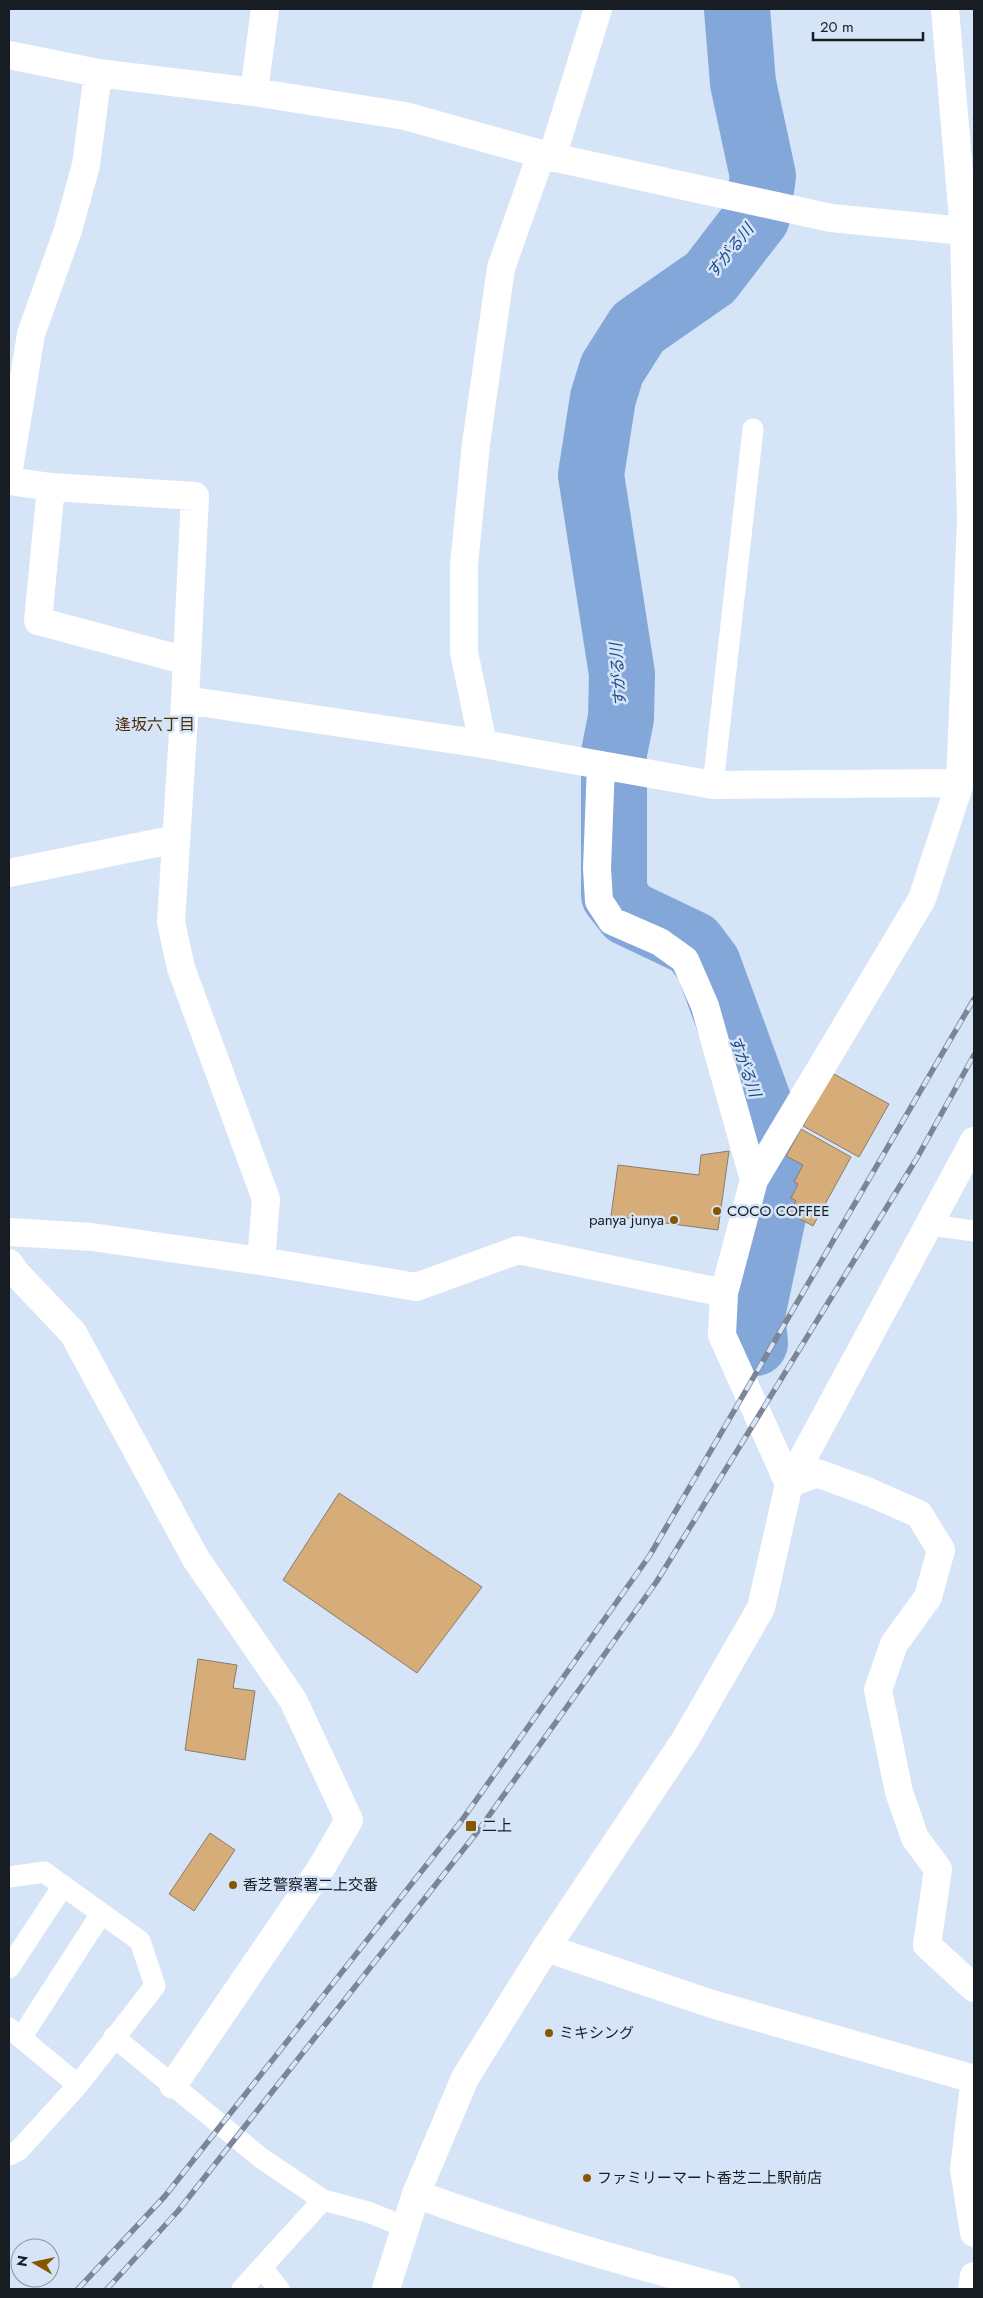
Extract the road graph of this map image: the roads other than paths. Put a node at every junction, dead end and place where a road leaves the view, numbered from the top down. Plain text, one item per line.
1 (265, 9) edge
2 (598, 9) edge
3 (945, 9) edge
4 (9, 55) edge
5 (98, 73) junction
6 (254, 92) junction
7 (547, 156) junction
8 (967, 218) edge
9 (753, 429) dead end
10 (9, 469) edge
11 (9, 481) edge
12 (51, 487) junction
13 (187, 661) junction
14 (185, 700) junction
15 (483, 744) junction
16 (611, 767) junction
17 (960, 783) junction
18 (713, 785) junction
19 (176, 839) junction
20 (9, 873) edge
21 (974, 1141) edge
22 (760, 1169) junction
23 (930, 1225) junction
24 (974, 1231) edge
25 (9, 1232) edge
26 (261, 1261) junction
27 (9, 1263) edge
28 (724, 1293) junction
29 (789, 1484) junction
30 (9, 1877) edge
31 (63, 1886) junction
32 (101, 1914) junction
33 (546, 1948) junction
34 (9, 1968) edge
35 (974, 1988) edge
36 (15, 2033) edge
37 (114, 2037) junction
38 (974, 2079) edge
39 (78, 2085) junction
40 (173, 2085) junction
41 (974, 2086) edge
42 (9, 2155) edge
43 (416, 2194) junction
44 (323, 2200) junction
45 (405, 2227) junction
46 (974, 2233) edge
47 (262, 2268) junction
48 (974, 2276) edge
49 (242, 2289) edge
50 (279, 2289) edge
51 (386, 2289) edge
52 (726, 2289) edge
53 (972, 2289) edge

1 - 6 street
2 - 7 street
3 - 8 street
4 - 5 street
5 - 6 street
5 - 10 street
6 - 7 street
7 - 8 street
7 - 15 street
8 - 17 street
9 - 18 lane
11 - 12 street
12 - 13 street
12 - 13 street
13 - 14 street
14 - 15 street
14 - 19 street
15 - 16 street
16 - 18 street
16 - 22 street
17 - 18 street
17 - 22 street
19 - 20 street
19 - 26 street
21 - 23 street
22 - 28 street
23 - 24 lane
23 - 29 street
25 - 26 street
26 - 28 street
27 - 40 street
28 - 29 street
29 - 33 street
29 - 35 street
30 - 31 lane
31 - 32 lane
31 - 34 lane
32 - 36 lane
32 - 37 lane
33 - 38 street
33 - 43 street
36 - 39 lane
37 - 39 lane
37 - 40 lane
39 - 42 lane
40 - 44 lane
41 - 46 street
43 - 45 street
43 - 52 street
44 - 45 lane
44 - 47 lane
45 - 51 street
47 - 49 lane
47 - 50 lane
48 - 53 street

